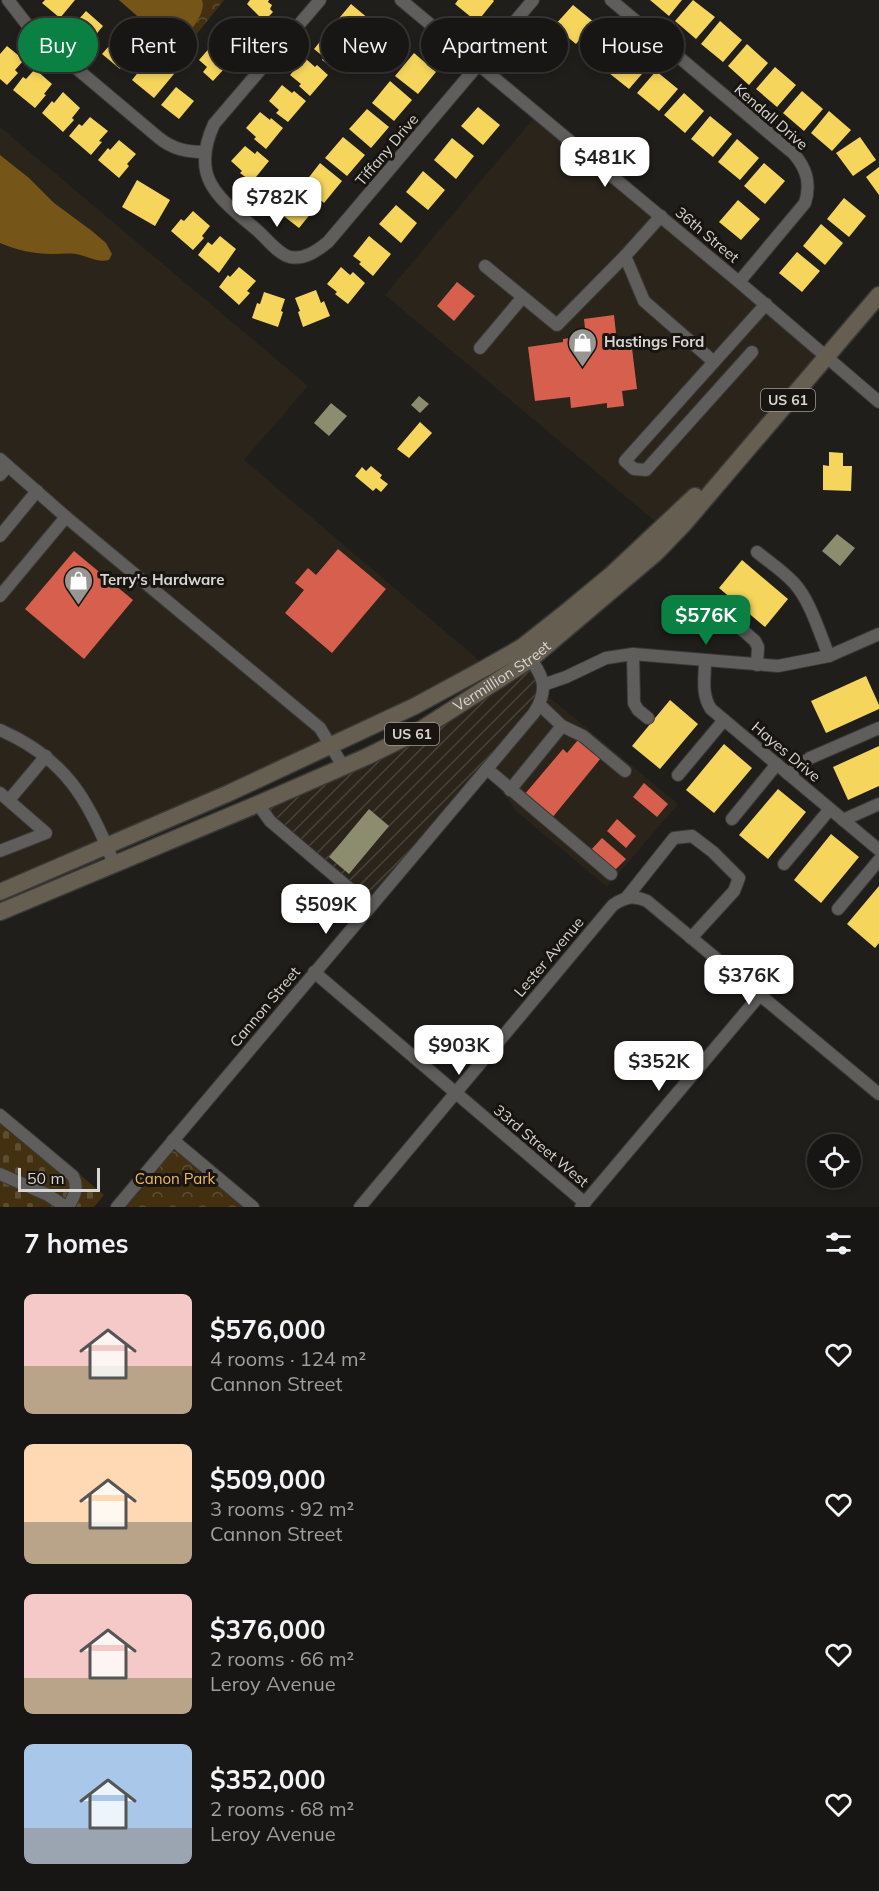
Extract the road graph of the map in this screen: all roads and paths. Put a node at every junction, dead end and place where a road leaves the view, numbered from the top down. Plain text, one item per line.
1 (8, 0) edge
2 (320, 0) edge
3 (402, 0) edge
4 (533, 0) edge
5 (611, 0) edge
6 (424, 18) edge
7 (518, 18) edge
8 (472, 72) edge
9 (489, 72) edge
10 (205, 152) junction
11 (661, 216) junction
12 (625, 256) junction
13 (485, 266) dead end
14 (740, 282) junction
15 (879, 295) edge
16 (522, 298) junction
17 (766, 304) junction
18 (480, 348) dead end
19 (752, 352) dead end
20 (826, 356) junction
21 (714, 362) junction
22 (879, 402) edge
23 (3, 467) edge
24 (37, 491) junction
25 (66, 517) junction
26 (0, 536) edge
27 (757, 552) dead end
28 (0, 596) edge
29 (713, 604) dead end
30 (879, 634) edge
31 (526, 653) junction
32 (633, 654) junction
33 (829, 656) junction
34 (705, 661) junction
35 (756, 665) junction
36 (543, 685) junction
37 (540, 705) junction
38 (648, 718) dead end
39 (724, 720) junction
40 (562, 726) junction
41 (879, 728) edge
42 (0, 730) edge
43 (331, 745) junction
44 (46, 756) junction
45 (777, 764) junction
46 (343, 766) junction
47 (487, 769) junction
48 (625, 771) dead end
49 (788, 774) junction
50 (678, 775) dead end
51 (510, 789) junction
52 (4, 796) edge
53 (258, 804) junction
54 (879, 804) edge
55 (830, 809) junction
56 (732, 819) dead end
57 (843, 820) junction
58 (106, 845) junction
59 (879, 850) edge
60 (0, 851) edge
61 (879, 860) edge
62 (114, 864) junction
63 (784, 864) dead end
64 (611, 874) dead end
65 (0, 892) edge
66 (627, 897) junction
67 (370, 906) junction
68 (838, 909) dead end
69 (0, 912) edge
70 (692, 938) junction
71 (314, 972) junction
72 (760, 995) junction
73 (455, 1093) junction
74 (879, 1094) edge
75 (0, 1115) edge
76 (172, 1140) junction
77 (0, 1174) edge
78 (583, 1205) edge
79 (67, 1207) edge
80 (117, 1207) edge
81 (253, 1207) edge
82 (360, 1207) edge

1 - 10 street
2 - 10 street, Tiffany Drive
3 - 6 street, 36th Street
4 - 7 street
5 - 14 street, Kendall Drive
8 - 10 street, Tiffany Drive
9 - 11 street, 36th Street
11 - 12 street
11 - 14 street, 36th Street
12 - 16 street
12 - 21 street
13 - 16 street
14 - 17 street, 36th Street
15 - 20 highway, US 61
16 - 18 street
17 - 20 street, 36th Street
17 - 21 street
19 - 21 street
20 - 22 street, 36th Street
20 - 31 highway, Vermillion Street / US 61
23 - 24 street
24 - 25 street
24 - 26 street
25 - 28 street
25 - 43 street
27 - 33 street
29 - 35 street
30 - 33 street
31 - 36 street
31 - 43 highway, Vermillion Street / US 61
31 - 46 highway, Vermillion Street / US 61
32 - 34 street
32 - 36 street
32 - 38 street
33 - 35 street
34 - 35 street
34 - 39 street, Hayes Drive
36 - 37 street
37 - 40 street
37 - 47 street, Cannon Street
39 - 45 street, Hayes Drive
39 - 50 street
40 - 48 street
40 - 51 street
41 - 49 street
42 - 44 street
43 - 46 street
43 - 58 highway, Vermillion Street / US 61
44 - 52 street
44 - 58 street
45 - 49 street, Hayes Drive
45 - 56 street
46 - 53 highway, Vermillion Street / US 61
47 - 51 street
47 - 67 street, Cannon Street
49 - 55 street, Hayes Drive
51 - 64 street
52 - 60 street
53 - 62 highway, Vermillion Street / US 61
53 - 67 street
54 - 57 street
55 - 57 street, Hayes Drive
55 - 63 street
57 - 59 street, Hayes Drive
58 - 62 street
58 - 65 highway, Vermillion Street / US 61
61 - 68 street
62 - 69 highway, Vermillion Street / US 61
66 - 70 street
66 - 70 street, Lester Avenue
66 - 73 street, Lester Avenue
67 - 71 street, Cannon Street
70 - 72 street
71 - 73 street, 33rd Street West
71 - 76 street, Cannon Street
72 - 74 street
72 - 78 street
73 - 78 street, 33rd Street West
73 - 82 street, Lester Avenue
75 - 79 street
76 - 80 street, Cannon Street
76 - 81 street
77 - 79 street

